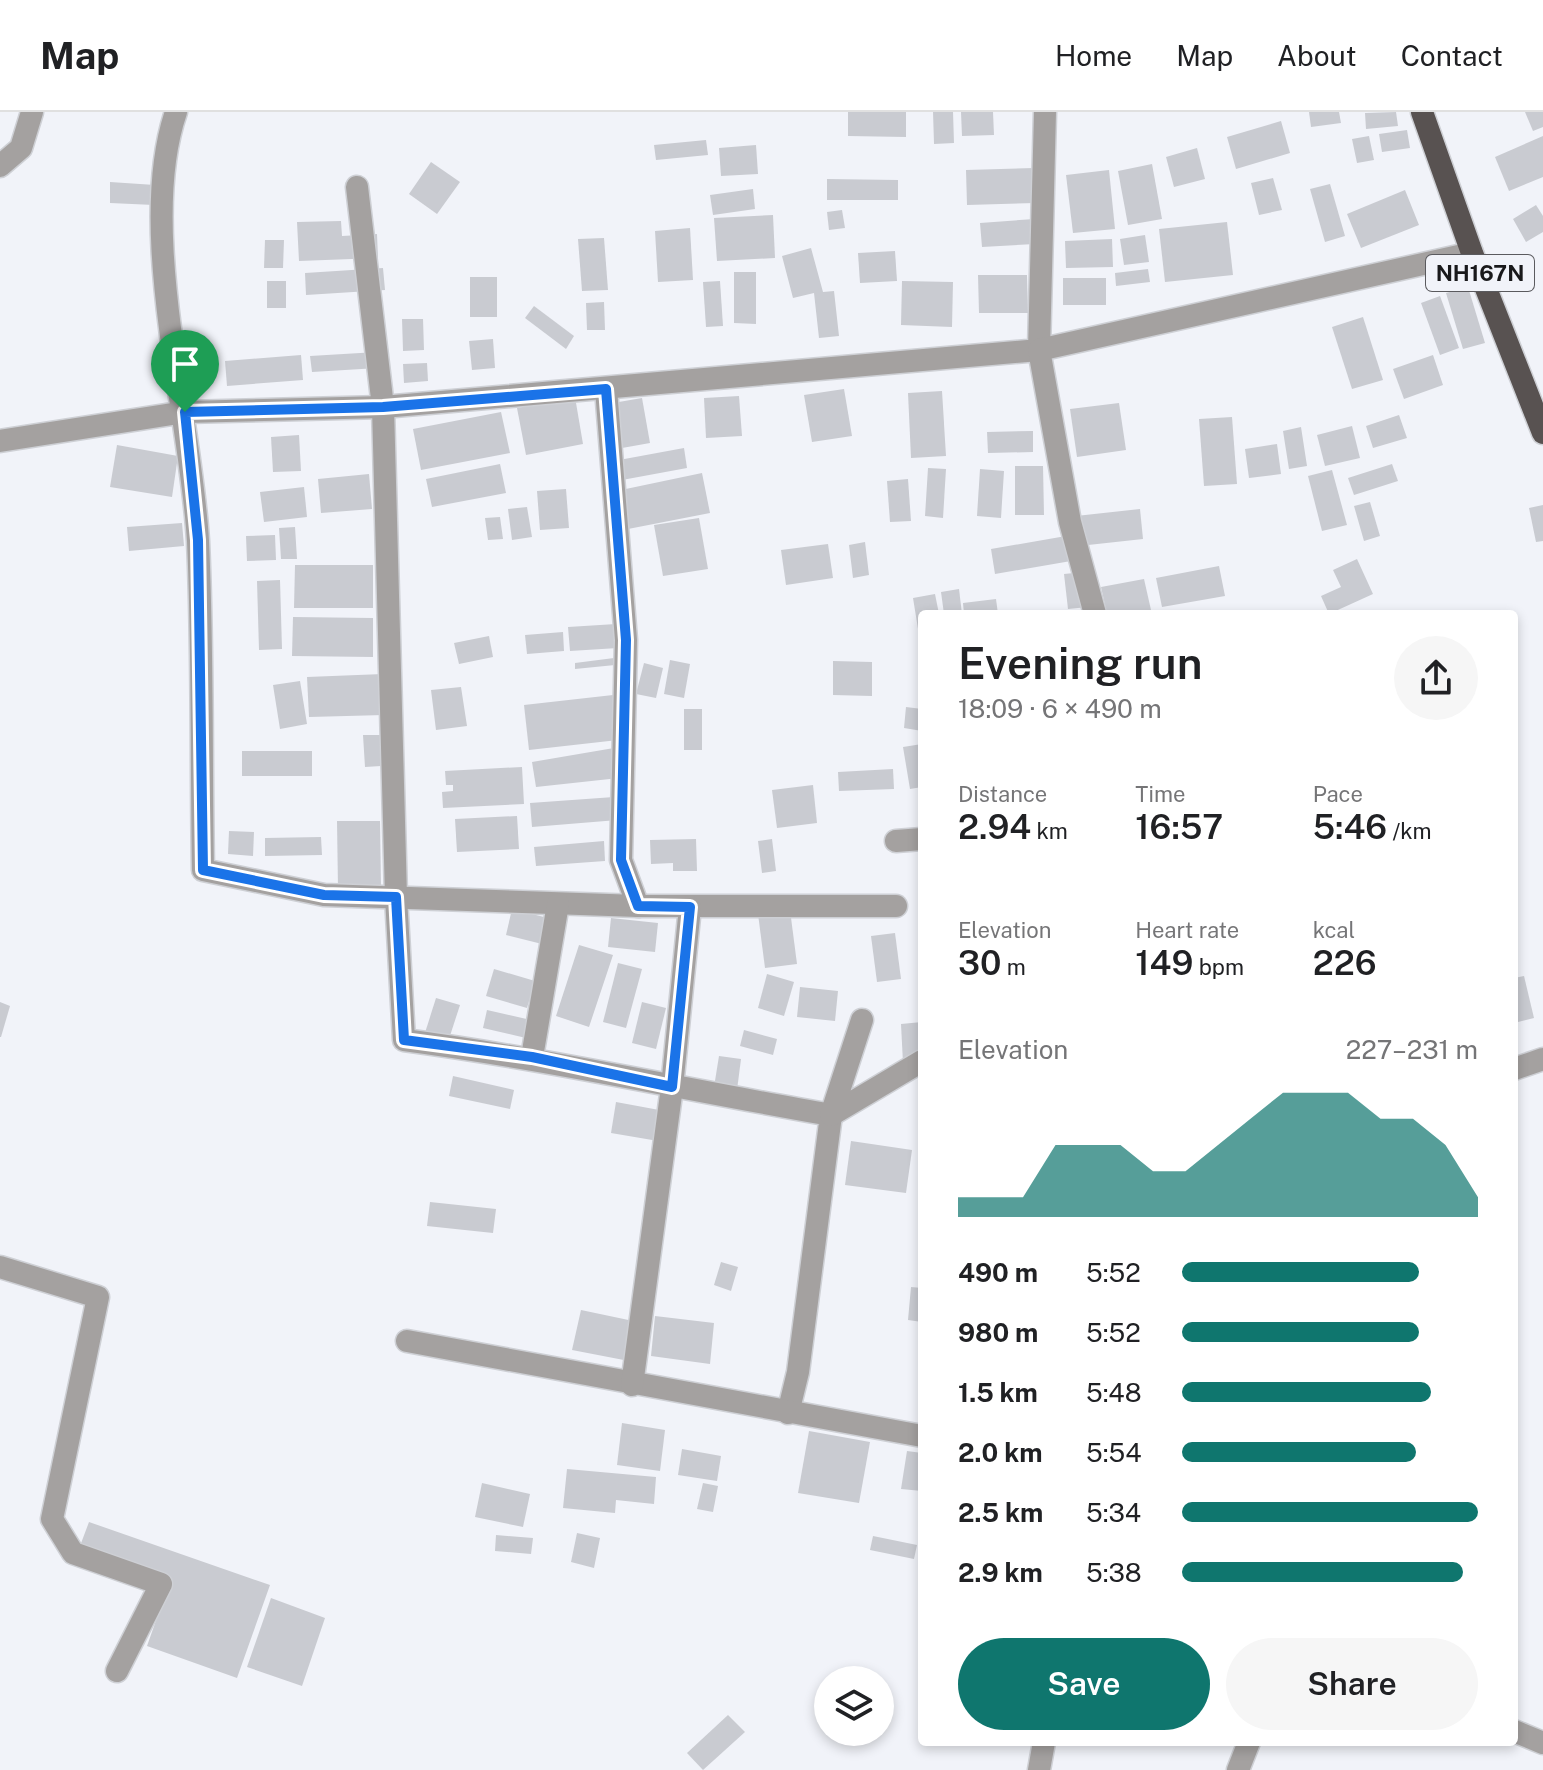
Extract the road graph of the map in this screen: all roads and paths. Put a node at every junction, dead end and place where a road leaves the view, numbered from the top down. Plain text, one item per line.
1 (32, 112) edge
2 (176, 112) edge
3 (1045, 112) edge
4 (1422, 112) edge
5 (0, 166) edge
6 (357, 187) dead end
7 (1472, 253) junction
8 (1039, 350) junction
9 (606, 389) junction
10 (383, 407) junction
11 (185, 412) junction
12 (1543, 433) edge
13 (0, 441) edge
14 (1094, 610) edge
15 (918, 839) edge
16 (896, 841) dead end
17 (396, 897) junction
18 (558, 904) junction
19 (638, 906) junction
20 (896, 906) dead end
21 (690, 907) junction
22 (862, 1020) dead end
23 (532, 1057) junction
24 (1543, 1059) edge
25 (918, 1063) edge
26 (1518, 1068) edge
27 (672, 1087) junction
28 (831, 1115) junction
29 (0, 1267) edge
30 (407, 1341) dead end
31 (632, 1385) junction
32 (788, 1413) junction
33 (918, 1435) edge
34 (117, 1671) dead end
35 (1518, 1733) edge
36 (1543, 1743) edge
37 (1043, 1746) edge
38 (1247, 1746) edge
39 (1039, 1770) edge
40 (1238, 1770) edge

1 - 5 street
2 - 11 street
3 - 8 street
4 - 7 highway, NH167N
6 - 10 street
7 - 8 street
7 - 12 highway, NH167N
8 - 9 street
8 - 14 street
9 - 10 street
9 - 19 street
10 - 11 street
10 - 17 street
11 - 13 street
11 - 17 street
15 - 16 street
17 - 18 street
17 - 23 street
18 - 19 street
18 - 23 street
19 - 21 street
20 - 21 street
21 - 27 street
22 - 28 street
23 - 27 street
24 - 26 street
25 - 28 street
27 - 28 street
27 - 31 street
28 - 32 street
29 - 34 street
30 - 31 street
31 - 32 street
32 - 33 street
35 - 36 street
37 - 39 street
38 - 40 street

